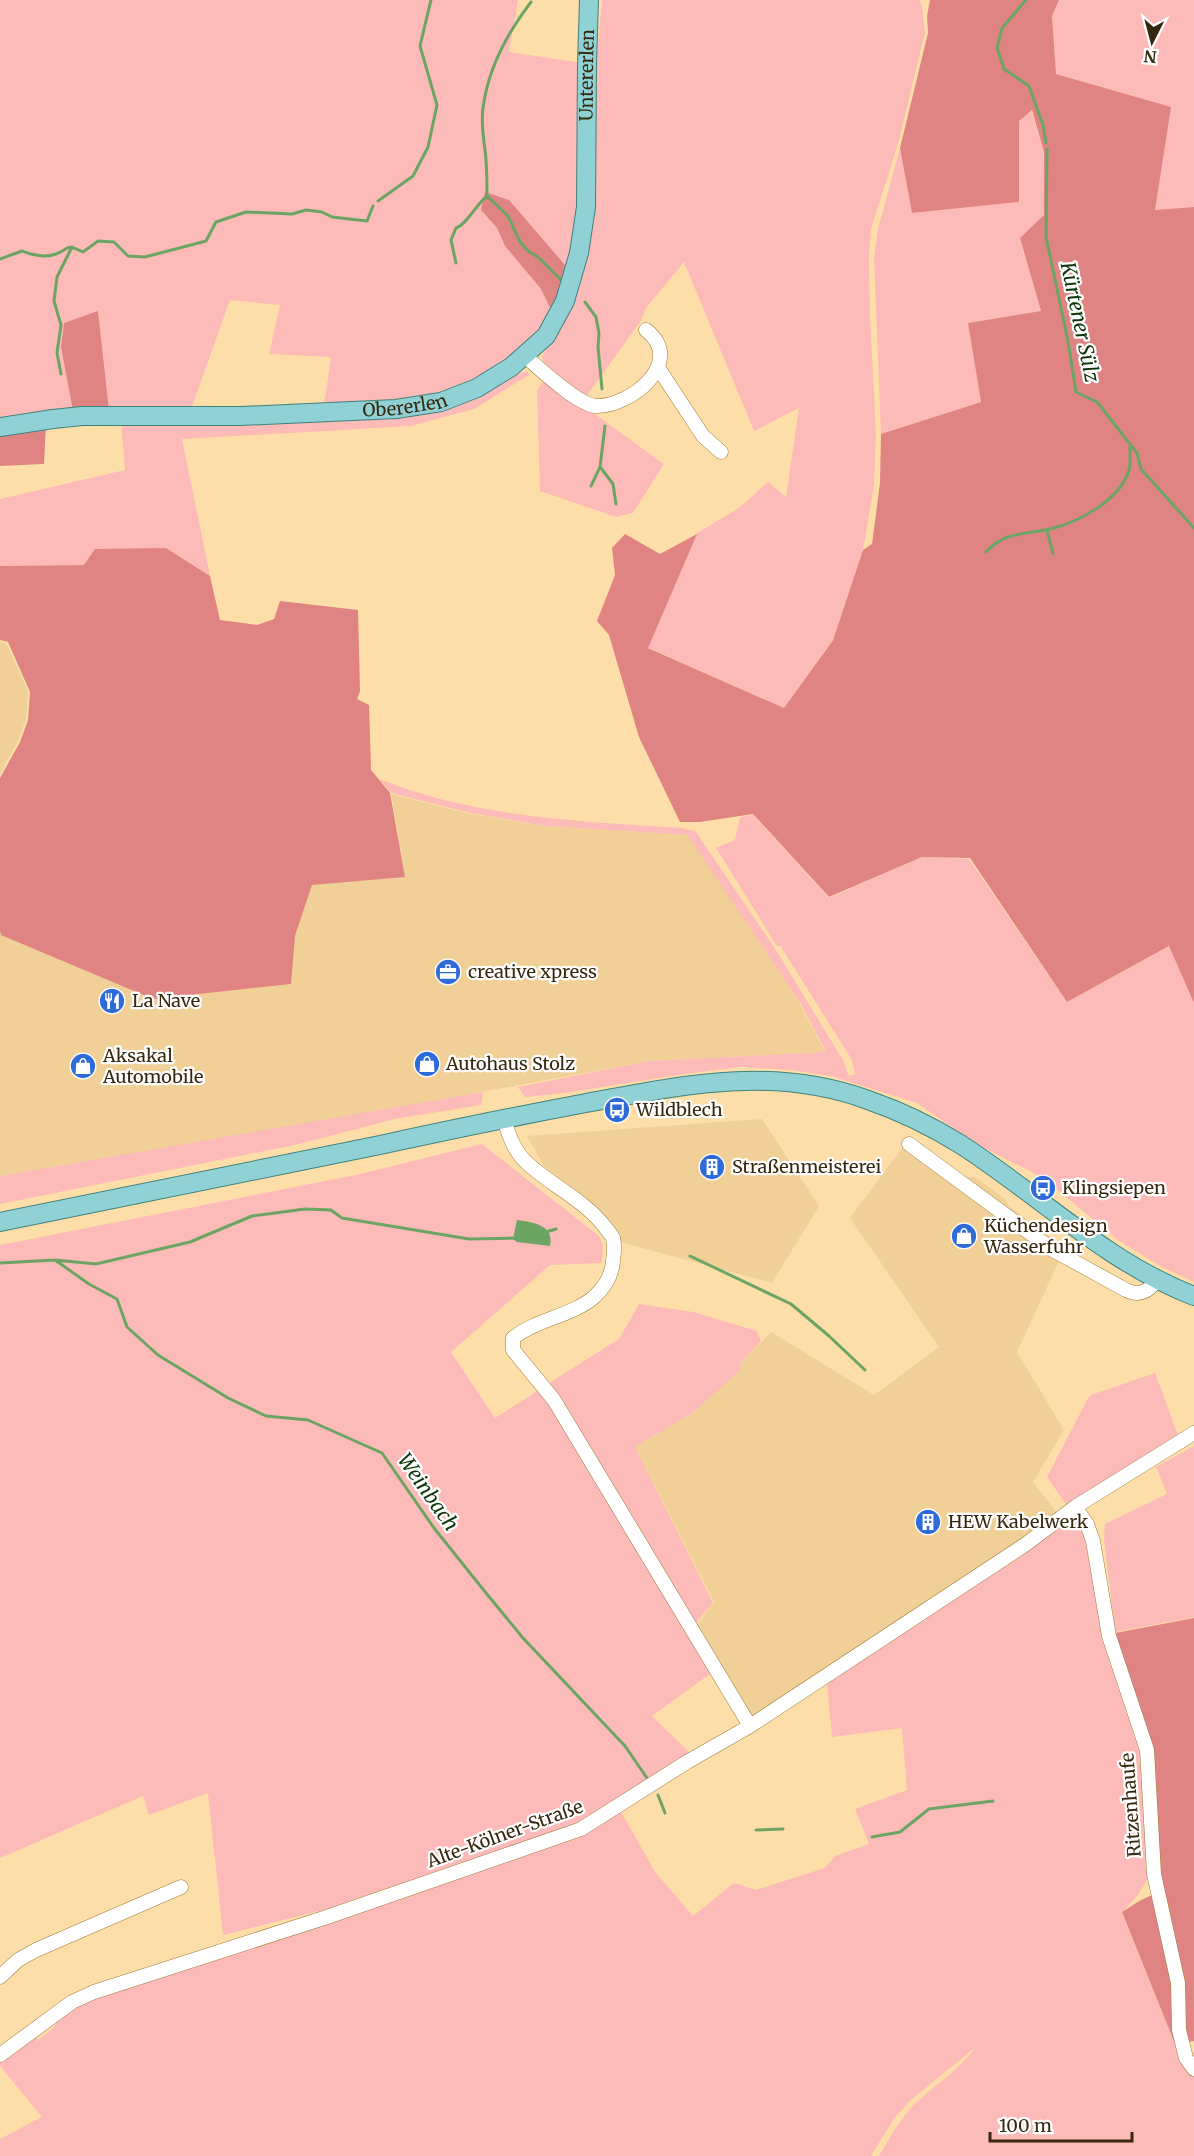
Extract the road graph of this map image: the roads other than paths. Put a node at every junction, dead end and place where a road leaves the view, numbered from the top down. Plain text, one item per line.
1 (589, 0) edge
2 (587, 151) joint
3 (646, 330) dead end
4 (525, 356) junction
5 (659, 369) junction
6 (0, 427) edge
7 (721, 452) dead end
8 (504, 1119) junction
9 (909, 1144) dead end
10 (0, 1221) edge
11 (1157, 1280) junction
12 (1194, 1296) edge
13 (1194, 1433) edge
14 (1075, 1507) junction
15 (750, 1726) junction
16 (181, 1887) dead end
17 (0, 1977) edge
18 (2, 2049) edge
19 (1194, 2069) edge

1 - 2 main road, Untererlen
2 - 4 main road, Obererlen
3 - 5 street
4 - 5 street
4 - 6 main road, Obererlen
5 - 7 street
8 - 10 main road
8 - 11 main road
8 - 15 street
9 - 11 street
11 - 12 main road
13 - 14 street
14 - 15 street, Alte-Kölner-Straße
14 - 19 street, Ritzenhaufe
15 - 18 street, Alte-Kölner-Straße
16 - 17 street

